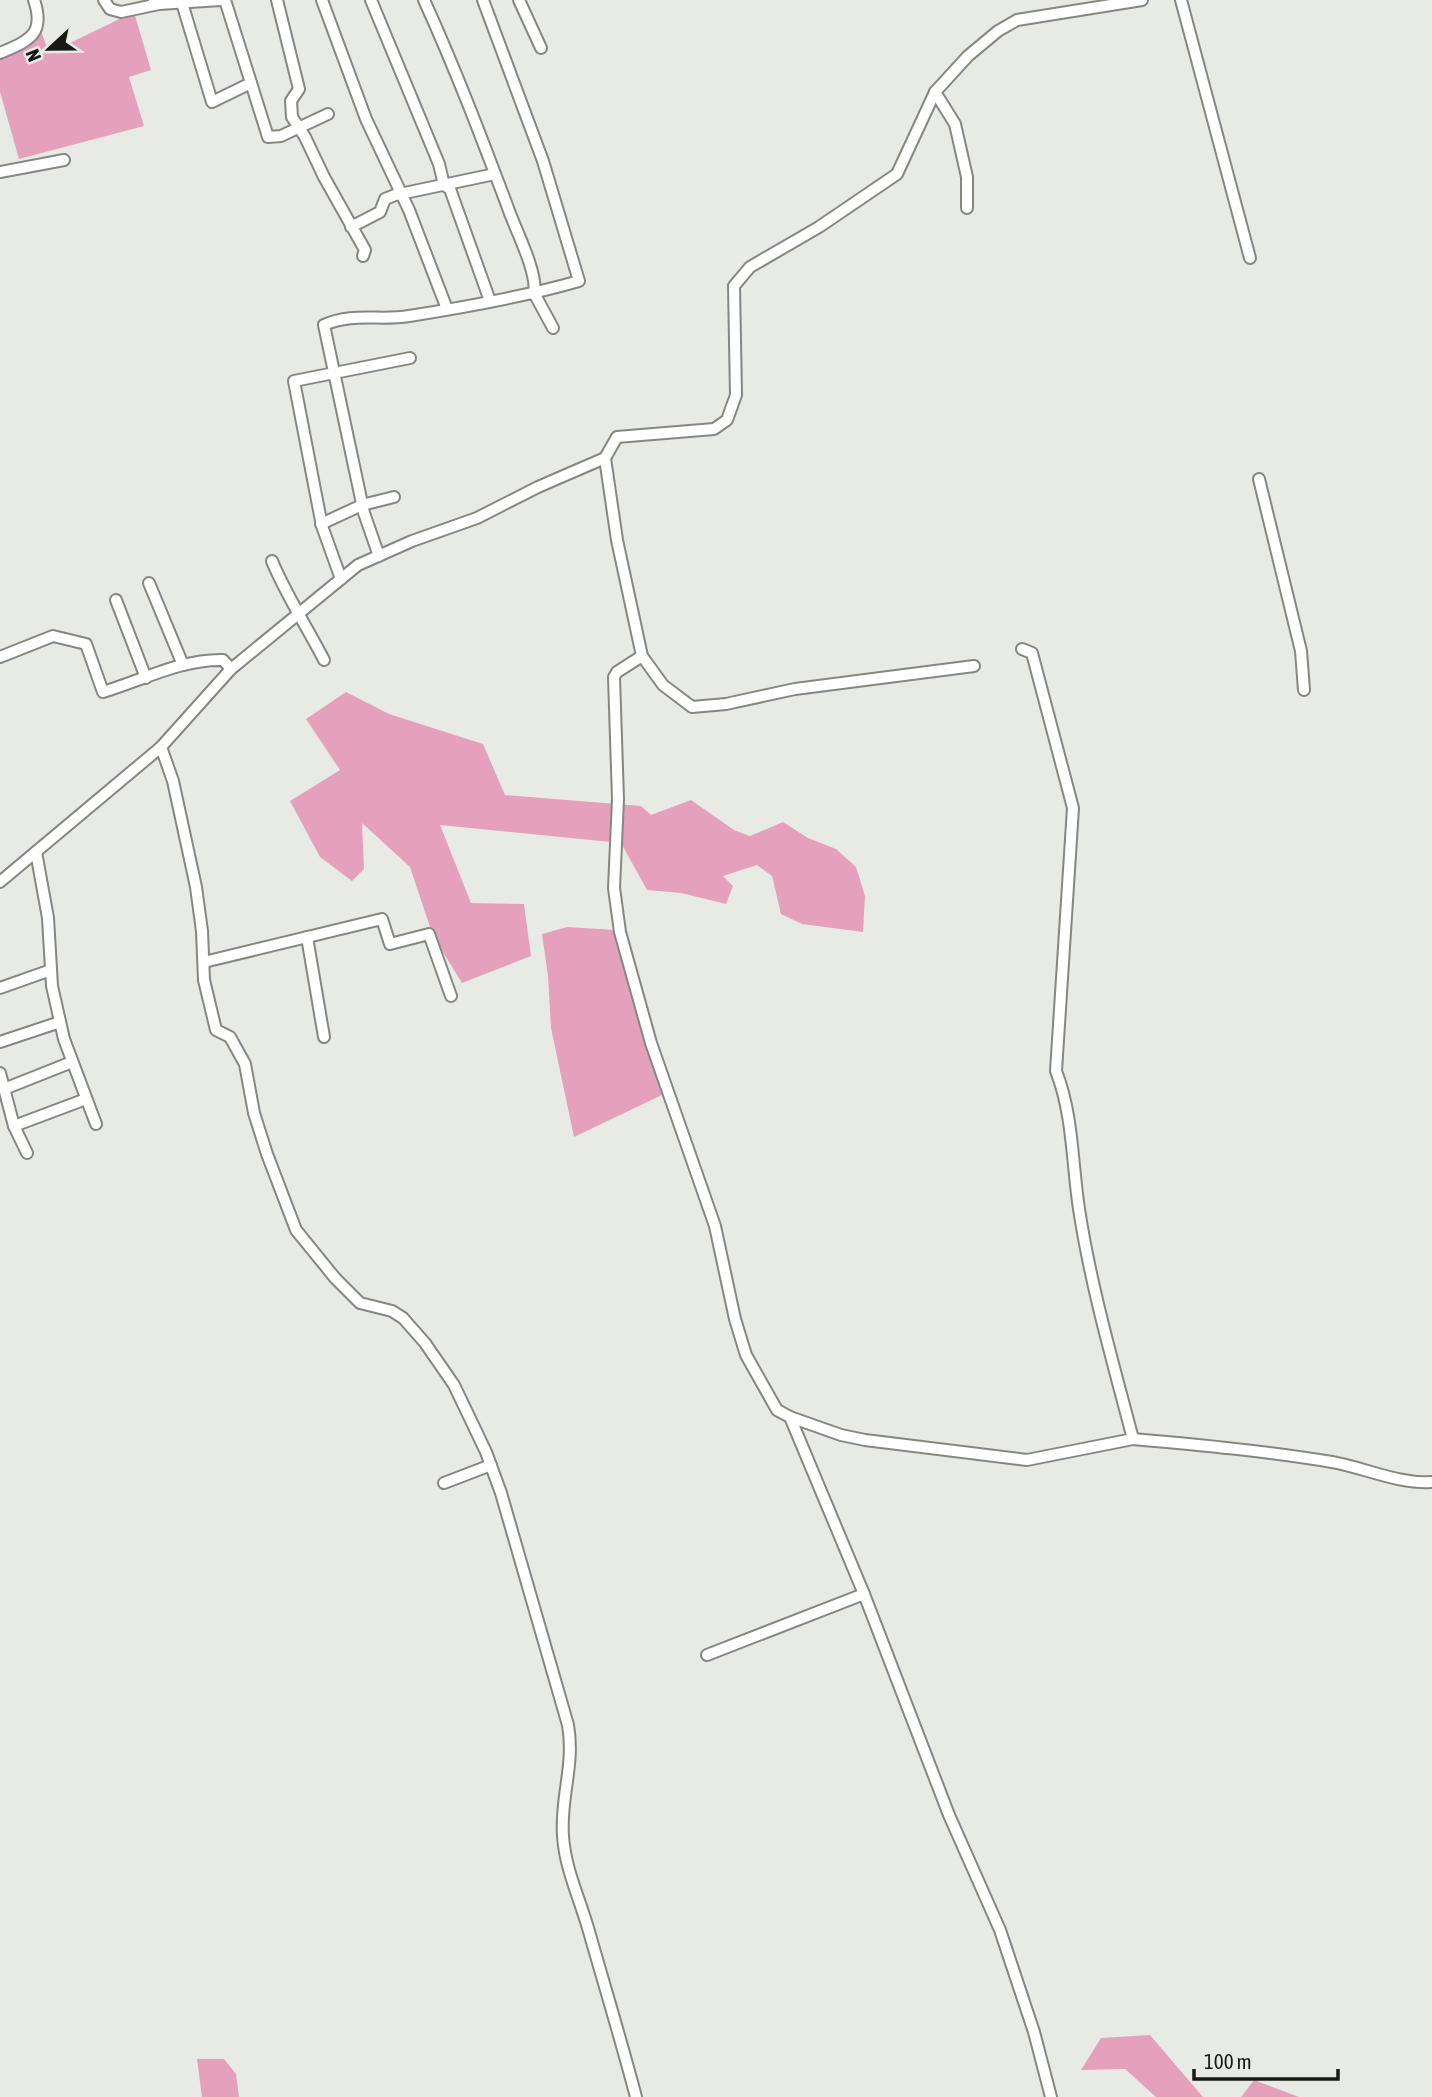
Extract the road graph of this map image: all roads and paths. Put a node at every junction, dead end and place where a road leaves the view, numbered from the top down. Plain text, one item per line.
1 (34, 0) edge
2 (104, 0) edge
3 (223, 0) edge
4 (277, 0) edge
5 (322, 0) edge
6 (371, 0) edge
7 (424, 0) edge
8 (484, 0) edge
9 (519, 0) edge
10 (1142, 0) edge
11 (1181, 0) edge
12 (157, 2) edge
13 (182, 3) junction
14 (541, 48) dead end
15 (0, 53) edge
16 (251, 83) junction
17 (935, 92) junction
18 (328, 114) dead end
19 (300, 127) junction
20 (64, 160) dead end
21 (0, 172) edge
22 (495, 174) junction
23 (444, 185) junction
24 (401, 194) junction
25 (967, 208) dead end
26 (351, 227) junction
27 (363, 256) dead end
28 (1251, 258) dead end
29 (534, 293) junction
30 (490, 301) junction
31 (447, 309) junction
32 (553, 328) dead end
33 (410, 358) dead end
34 (336, 372) junction
35 (605, 458) junction
36 (1259, 478) dead end
37 (394, 497) dead end
38 (362, 505) junction
39 (321, 524) junction
40 (379, 556) junction
41 (272, 561) dead end
42 (341, 579) junction
43 (149, 583) dead end
44 (116, 600) dead end
45 (299, 613) junction
46 (1022, 649) dead end
47 (642, 656) junction
48 (0, 657) edge
49 (324, 660) dead end
50 (183, 665) junction
51 (974, 666) dead end
52 (231, 669) junction
53 (146, 678) junction
54 (1304, 690) dead end
55 (161, 747) junction
56 (36, 852) junction
57 (0, 882) edge
58 (307, 937) junction
59 (204, 962) junction
60 (51, 970) junction
61 (0, 988) edge
62 (451, 996) dead end
63 (60, 1022) junction
64 (324, 1037) dead end
65 (0, 1042) edge
66 (72, 1062) junction
67 (0, 1073) edge
68 (4, 1089) junction
69 (86, 1099) junction
70 (96, 1124) dead end
71 (14, 1126) junction
72 (27, 1153) dead end
73 (790, 1417) junction
74 (1133, 1439) junction
75 (491, 1465) junction
76 (1432, 1482) edge
77 (444, 1483) dead end
78 (864, 1594) junction
79 (708, 1655) dead end
80 (636, 2097) edge
81 (1051, 2097) edge

1 - 15 street
2 - 12 street
3 - 13 street
3 - 16 street
4 - 19 street
5 - 24 street
6 - 23 street
7 - 22 street
8 - 29 street
9 - 14 street
10 - 17 street
11 - 28 street
12 - 13 street
13 - 16 street
16 - 19 street
17 - 25 street
17 - 35 street
18 - 19 street
19 - 26 street
20 - 21 street
22 - 23 street
22 - 29 street
23 - 24 street
23 - 30 street
24 - 26 street
24 - 31 street
26 - 27 street
29 - 30 street
29 - 32 street
30 - 31 street
31 - 34 street
33 - 34 street
34 - 38 street
34 - 39 street
35 - 40 street
35 - 47 street
36 - 54 street
37 - 38 street
38 - 39 street
38 - 40 street
39 - 42 street
40 - 42 street
41 - 45 street
42 - 45 street
43 - 50 street
44 - 53 street
45 - 49 street
45 - 52 street
46 - 74 street
47 - 51 street
47 - 73 street
48 - 53 street
50 - 52 street
50 - 53 street
52 - 55 street
55 - 56 street
55 - 59 street
56 - 57 street
56 - 60 street
58 - 59 street
58 - 62 street
58 - 64 street
59 - 75 street
60 - 61 street
60 - 63 street
63 - 65 street
63 - 66 street
66 - 68 street
66 - 69 street
67 - 68 street
68 - 71 street
69 - 70 street
69 - 71 street
71 - 72 street
73 - 74 street
73 - 78 street
74 - 76 street
75 - 77 street
75 - 80 street
78 - 79 street
78 - 81 street

